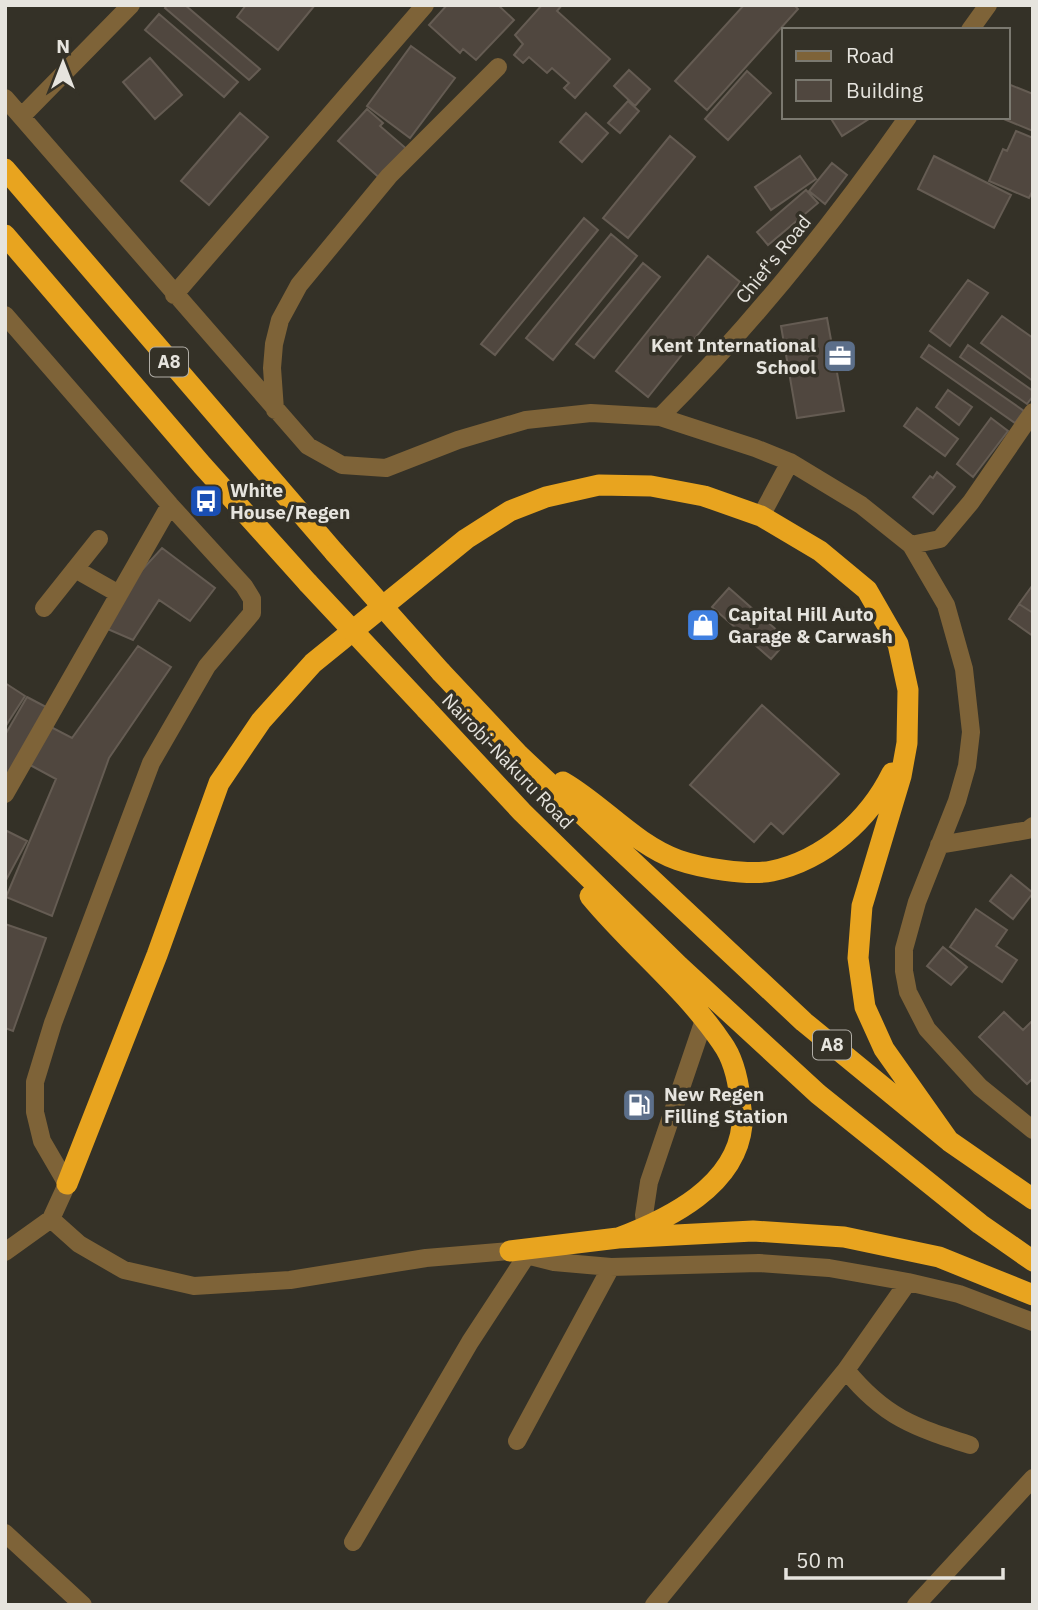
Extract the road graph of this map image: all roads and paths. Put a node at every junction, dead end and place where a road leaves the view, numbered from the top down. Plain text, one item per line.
1 (131, 5) edge
2 (425, 5) edge
3 (988, 5) edge
4 (971, 28) edge
5 (498, 67) dead end
6 (5, 97) edge
7 (22, 116) junction
8 (907, 119) edge
9 (5, 169) edge
10 (5, 235) edge
11 (174, 295) junction
12 (5, 315) edge
13 (275, 410) junction
14 (1033, 412) edge
15 (660, 417) junction
16 (790, 462) junction
17 (170, 505) junction
18 (761, 516) junction
19 (99, 540) dead end
20 (911, 545) junction
21 (75, 569) junction
22 (119, 594) junction
23 (44, 608) dead end
24 (907, 743) junction
25 (519, 755) junction
26 (5, 794) edge
27 (522, 812) junction
28 (1033, 826) edge
29 (939, 845) junction
30 (704, 1020) junction
31 (1033, 1130) edge
32 (949, 1141) junction
33 (67, 1184) junction
34 (1033, 1199) edge
35 (51, 1219) junction
36 (646, 1228) junction
37 (618, 1238) junction
38 (5, 1252) edge
39 (518, 1253) junction
40 (1033, 1261) edge
41 (611, 1268) junction
42 (908, 1282) junction
43 (1033, 1295) edge
44 (1033, 1322) edge
45 (846, 1370) junction
46 (517, 1441) dead end
47 (970, 1445) dead end
48 (1033, 1478) edge
49 (5, 1533) edge
50 (353, 1542) dead end
51 (83, 1605) edge
52 (653, 1605) edge
53 (916, 1605) edge

1 - 7 street
2 - 11 street
3 - 4 street
5 - 13 street
6 - 7 street
7 - 11 street
8 - 15 street, Chief's Road
9 - 25 highway, Nairobi-Nakuru Road / A8, bridge
10 - 27 highway, Nairobi-Nakuru Road / A8, bridge
11 - 13 street
12 - 17 street
13 - 15 street
14 - 20 street
15 - 16 street
16 - 18 street
16 - 20 street
17 - 22 street
17 - 33 street
18 - 24 highway
18 - 33 highway
19 - 21 street
20 - 29 street
21 - 22 street
21 - 23 street
22 - 26 street
24 - 25 highway
24 - 32 highway
25 - 32 highway, Nairobi-Nakuru Road / A8
27 - 30 highway
27 - 40 highway, Nairobi-Nakuru Road / A8
28 - 29 street
29 - 31 street
30 - 36 street
30 - 36 highway
32 - 34 highway, A8
33 - 35 street
35 - 38 street
35 - 39 street
36 - 37 highway
37 - 39 highway
37 - 43 highway
39 - 41 street
39 - 50 street
41 - 42 street
41 - 46 street
42 - 44 street
42 - 45 street
45 - 47 street
45 - 52 street
48 - 53 street
49 - 51 street

